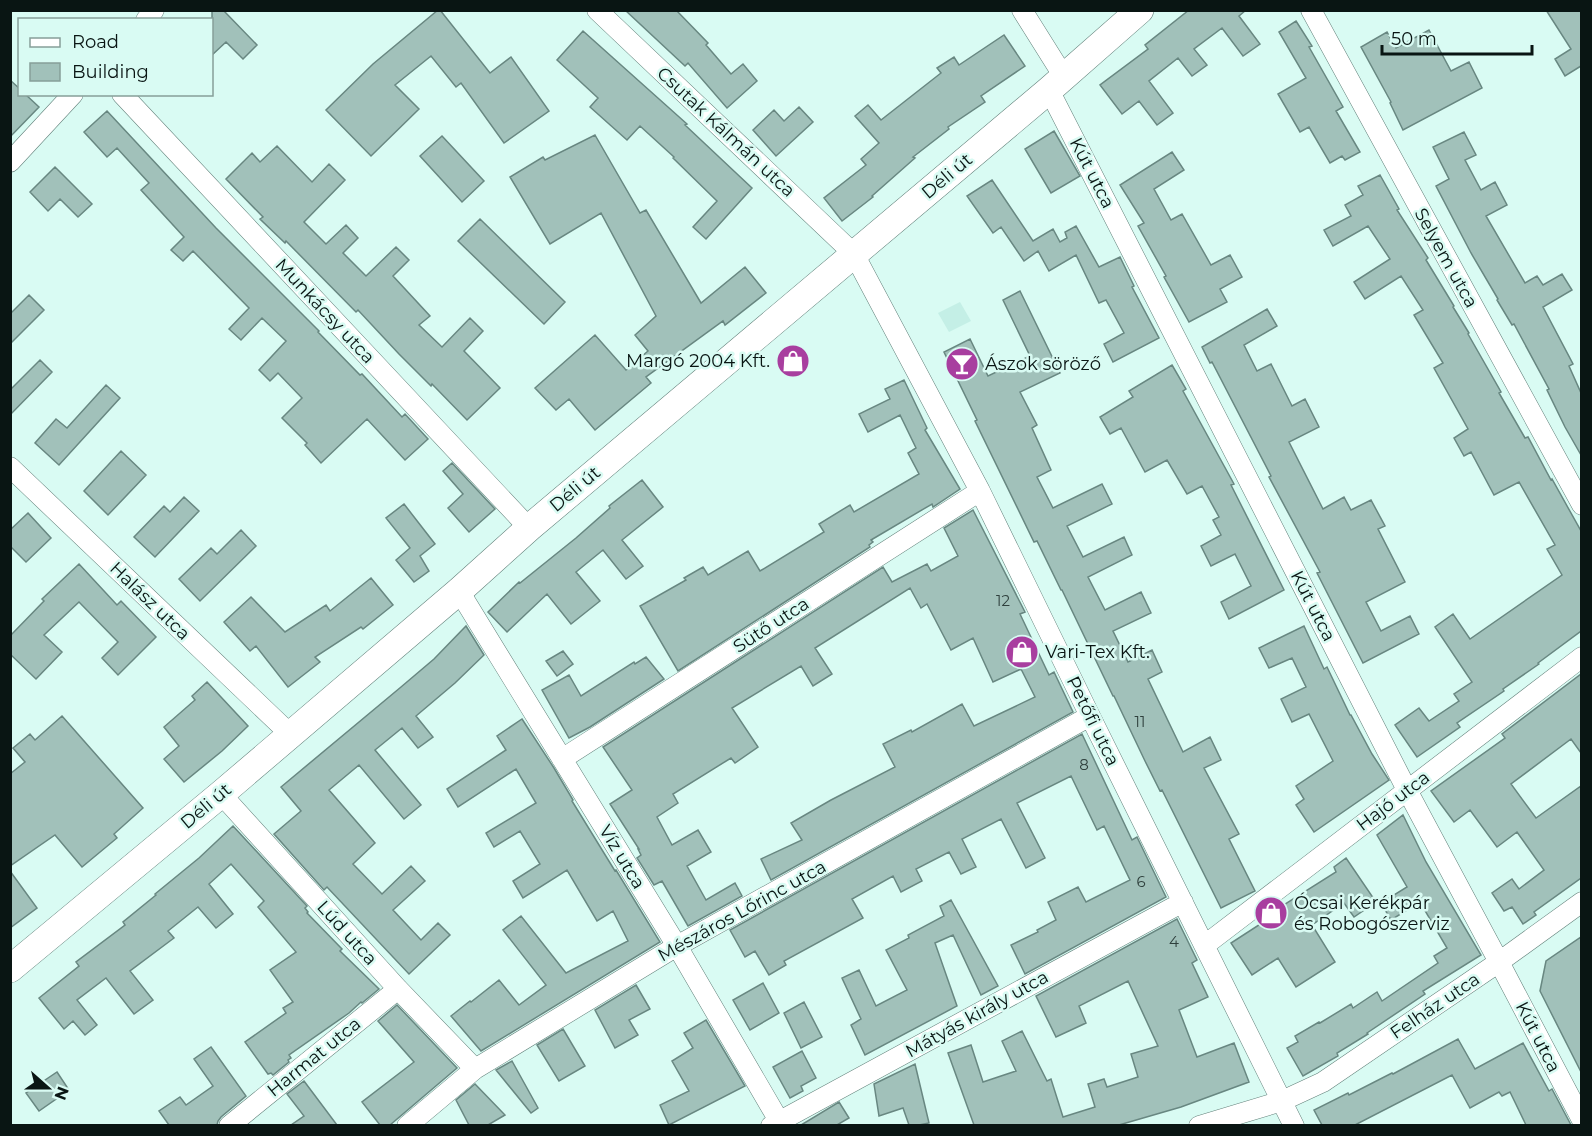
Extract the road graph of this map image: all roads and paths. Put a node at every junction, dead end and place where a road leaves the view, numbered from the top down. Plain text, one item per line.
1 (597, 10) edge
2 (1022, 10) edge
3 (1140, 10) edge
4 (1311, 10) edge
5 (1057, 83) junction
6 (71, 96) edge
7 (124, 96) edge
8 (10, 162) edge
9 (854, 254) junction
10 (10, 467) edge
11 (980, 491) junction
12 (1581, 505) edge
13 (529, 528) junction
14 (459, 591) junction
15 (1581, 657) edge
16 (1090, 716) junction
17 (290, 734) junction
18 (562, 759) junction
19 (1407, 790) junction
20 (221, 794) junction
21 (1183, 902) junction
22 (1581, 902) edge
23 (1205, 945) junction
24 (677, 946) junction
25 (1499, 962) junction
26 (10, 969) edge
27 (398, 989) junction
28 (475, 1069) junction
29 (1282, 1101) junction
30 (1581, 1120) edge
31 (778, 1124) edge
32 (229, 1125) edge
33 (407, 1125) edge
34 (1199, 1125) edge
35 (1294, 1125) edge

1 - 9 street, Csutak Kálmán utca
2 - 5 street, Kút utca
3 - 5 street, Déli út
4 - 12 street, Selyem utca
5 - 9 street, Déli út
5 - 19 street, Kút utca
6 - 8 street
7 - 13 street, Munkácsy utca
9 - 11 street, Petőfi utca
9 - 13 street, Déli út
10 - 17 street, Halász utca
11 - 16 street, Petőfi utca
11 - 18 street, Sütő utca
13 - 14 street, Déli út
14 - 17 street, Déli út
14 - 18 street, Víz utca
15 - 19 street, Hajó utca
16 - 21 street, Petőfi utca
16 - 24 street, Mészáros Lőrinc utca
17 - 20 street, Déli út
18 - 24 street, Víz utca
19 - 23 street, Hajó utca
19 - 25 street, Kút utca
20 - 26 street, Déli út
20 - 27 street, Lúd utca
21 - 23 street, Petőfi utca
21 - 31 street, Mátyás király utca
22 - 25 street, Felház utca
23 - 29 street, Petőfi utca
24 - 28 street, Mészáros Lőrinc utca
24 - 31 street, Víz utca
25 - 29 street, Felház utca
25 - 30 street, Kút utca
27 - 28 street, Lúd utca
27 - 32 street, Harmat utca
28 - 33 street, Mészáros Lőrinc utca
29 - 34 street, Felház utca
29 - 35 street, Petőfi utca

